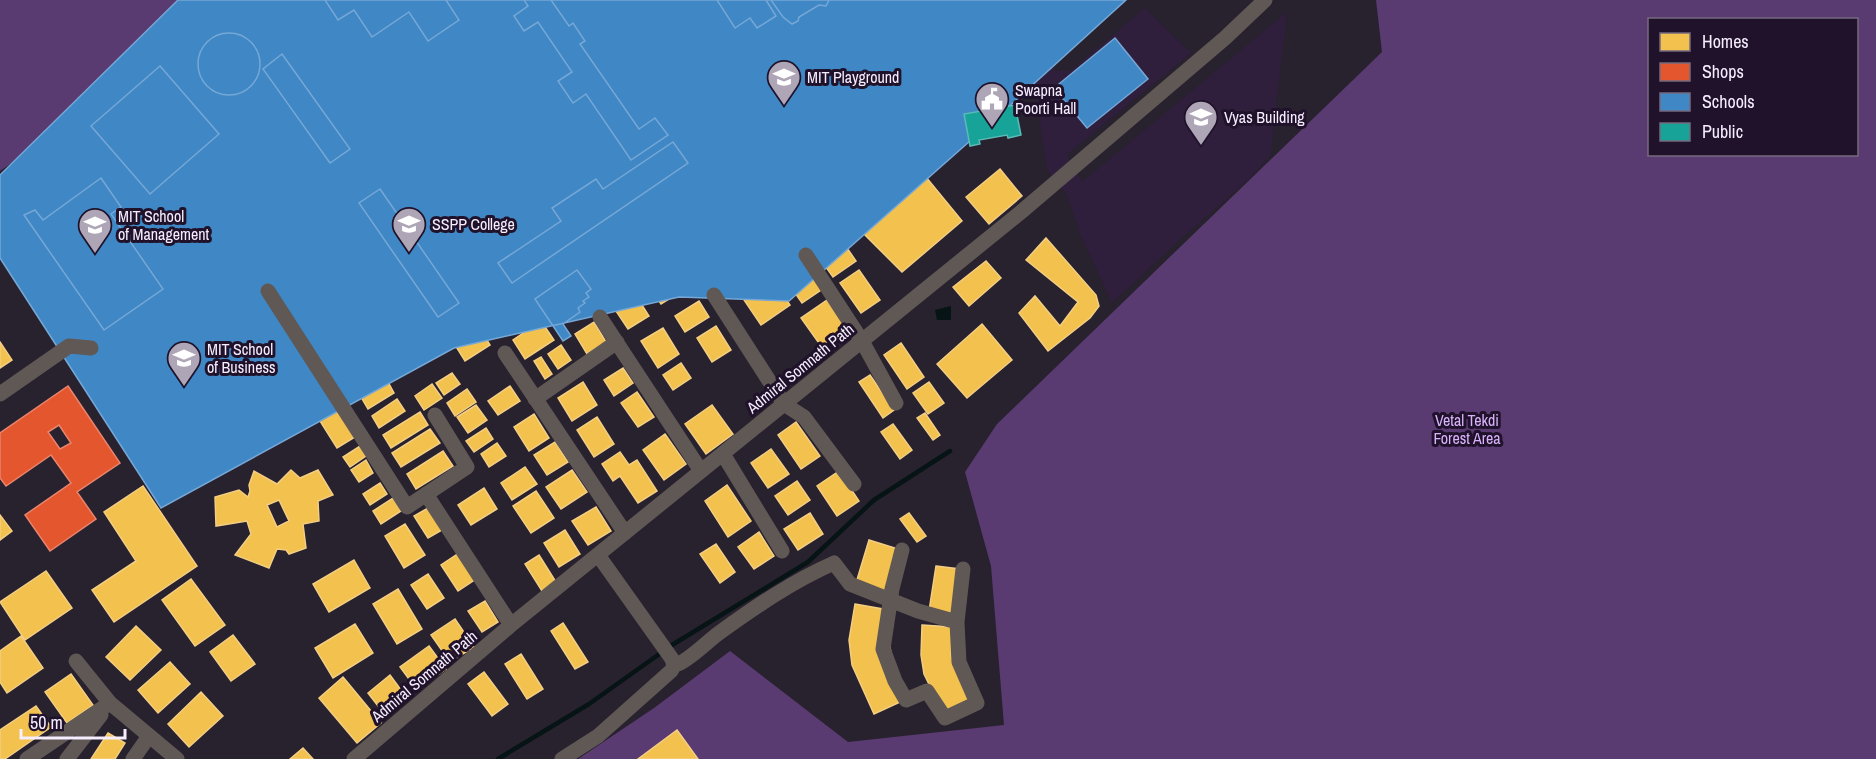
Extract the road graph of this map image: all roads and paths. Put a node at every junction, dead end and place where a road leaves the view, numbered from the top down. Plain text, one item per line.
1 (1265, 0) edge
2 (806, 255) dead end
3 (268, 291) dead end
4 (714, 295) dead end
5 (600, 316) dead end
6 (862, 341) junction
7 (617, 342) junction
8 (91, 348) dead end
9 (505, 354) dead end
10 (0, 394) edge
11 (536, 399) junction
12 (896, 402) dead end
13 (784, 404) junction
14 (435, 415) dead end
15 (723, 454) junction
16 (701, 471) junction
17 (854, 484) dead end
18 (426, 495) junction
19 (625, 533) junction
20 (902, 550) dead end
21 (782, 551) dead end
22 (598, 555) junction
23 (963, 569) dead end
24 (891, 601) junction
25 (957, 622) junction
26 (512, 625) junction
27 (673, 660) junction
28 (75, 661) dead end
29 (110, 703) junction
30 (149, 736) junction
31 (27, 759) edge
32 (67, 759) edge
33 (133, 759) edge
34 (177, 759) edge
35 (354, 759) edge
36 (562, 759) edge

1 - 6 street, Admiral Somnath Path
2 - 6 street
3 - 18 street
4 - 13 street
5 - 7 street
6 - 12 street
6 - 13 street, Admiral Somnath Path
7 - 11 street
7 - 16 street
8 - 10 street
9 - 11 street
11 - 19 street
13 - 15 street, Admiral Somnath Path
13 - 17 street
14 - 18 street
15 - 16 street, Admiral Somnath Path
15 - 21 street
16 - 19 street, Admiral Somnath Path
18 - 26 street
19 - 22 street, Admiral Somnath Path
20 - 24 street
22 - 26 street, Admiral Somnath Path
22 - 27 street
23 - 25 street
24 - 25 street
24 - 25 street
24 - 27 street
26 - 35 street, Admiral Somnath Path
27 - 36 street
28 - 29 street
29 - 30 street
29 - 31 street
29 - 32 street
30 - 33 street
30 - 34 street

